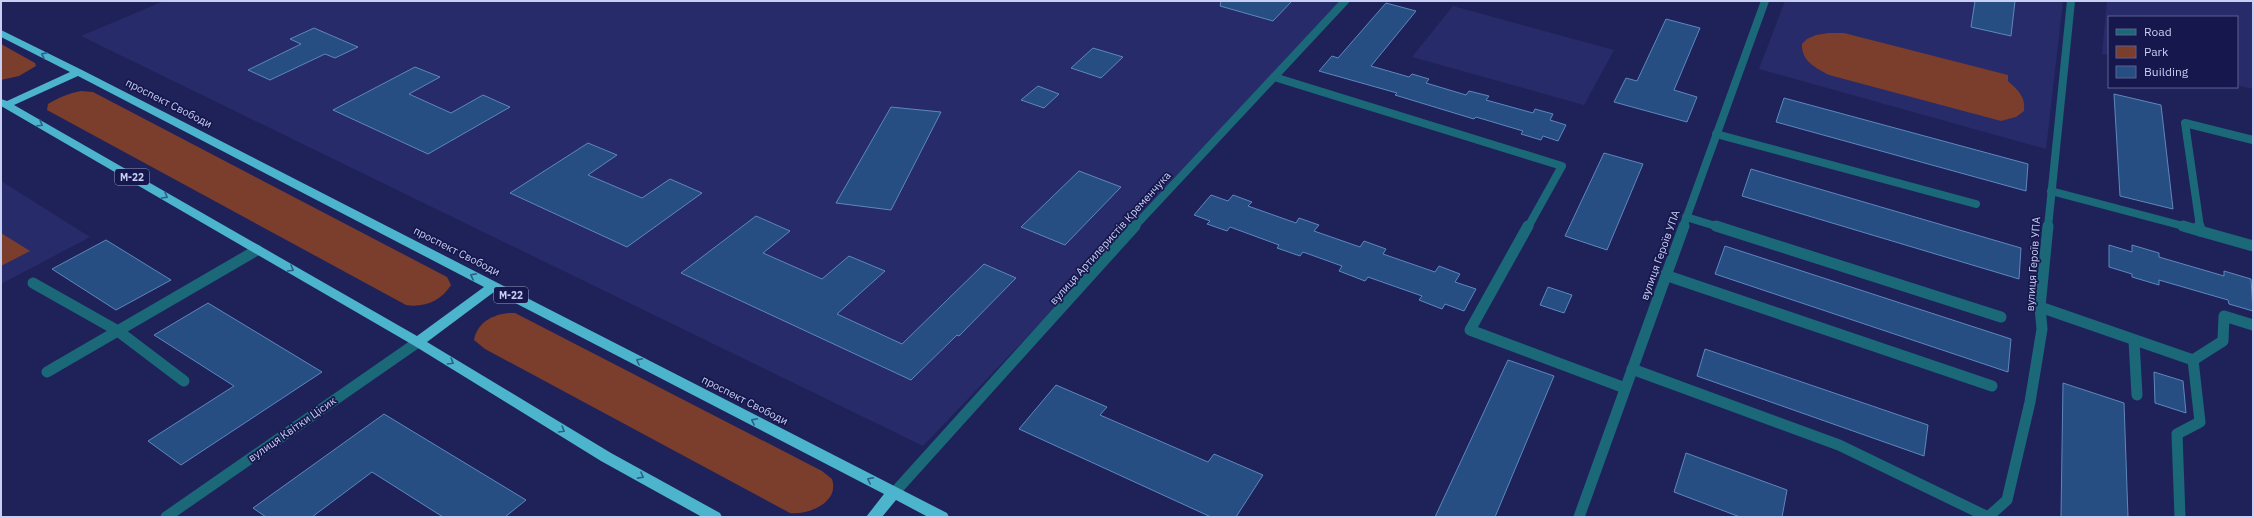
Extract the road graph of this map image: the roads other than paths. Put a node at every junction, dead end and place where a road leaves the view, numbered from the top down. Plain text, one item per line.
1 (1345, 1) edge
2 (1765, 1) edge
3 (2071, 1) edge
4 (1, 33) edge
5 (79, 72) junction
6 (1274, 77) junction
7 (4, 103) edge
8 (1716, 134) junction
9 (2253, 140) edge
10 (2051, 191) junction
11 (1976, 204) dead end
12 (1686, 217) junction
13 (2200, 231) junction
14 (2253, 246) edge
15 (257, 250) junction
16 (1665, 275) junction
17 (33, 283) dead end
18 (494, 286) junction
19 (2040, 307) junction
20 (2001, 317) dead end
21 (2253, 325) edge
22 (118, 331) junction
23 (2134, 341) junction
24 (418, 342) junction
25 (2193, 360) junction
26 (1632, 369) junction
27 (47, 372) dead end
28 (184, 381) dead end
29 (1992, 386) dead end
30 (1625, 388) junction
31 (2137, 395) dead end
32 (894, 493) junction
33 (166, 517) edge
34 (715, 517) edge
35 (873, 517) edge
36 (942, 517) edge
37 (1579, 517) edge
38 (1988, 517) edge
39 (2180, 517) edge

1 - 6 street, вулиця Артилеристів Кременчука
2 - 8 street, вулиця Героїв УПА
3 - 10 street, вулиця Героїв УПА
5 -> 4 highway, проспект Свободи / М-22
5 - 7 highway
18 -> 5 highway, проспект Свободи / М-22
6 - 30 street
6 - 32 street, вулиця Артилеристів Кременчука
7 -> 15 highway, М-22
8 - 11 street
8 - 12 street, вулиця Героїв УПА
9 - 13 street
10 - 13 street
10 - 19 street, вулиця Героїв УПА
12 - 16 street, вулиця Героїв УПА
12 - 20 street
13 - 14 street
15 - 22 street
15 -> 24 highway, М-22
16 - 26 street, вулиця Героїв УПА
16 - 29 street
17 - 22 street
18 - 24 highway
32 -> 18 highway, проспект Свободи / М-22
19 - 23 street
19 - 38 street, вулиця Героїв УПА
21 - 25 street
22 - 27 street
22 - 28 street
23 - 25 street
23 - 31 street
24 - 33 street, вулиця Квітки Цісик
24 -> 34 highway, М-22
25 - 39 street
26 - 30 street, вулиця Героїв УПА
26 - 38 street
30 - 37 street, вулиця Героїв УПА
32 - 35 highway
32 - 36 highway, проспект Свободи / М-22

